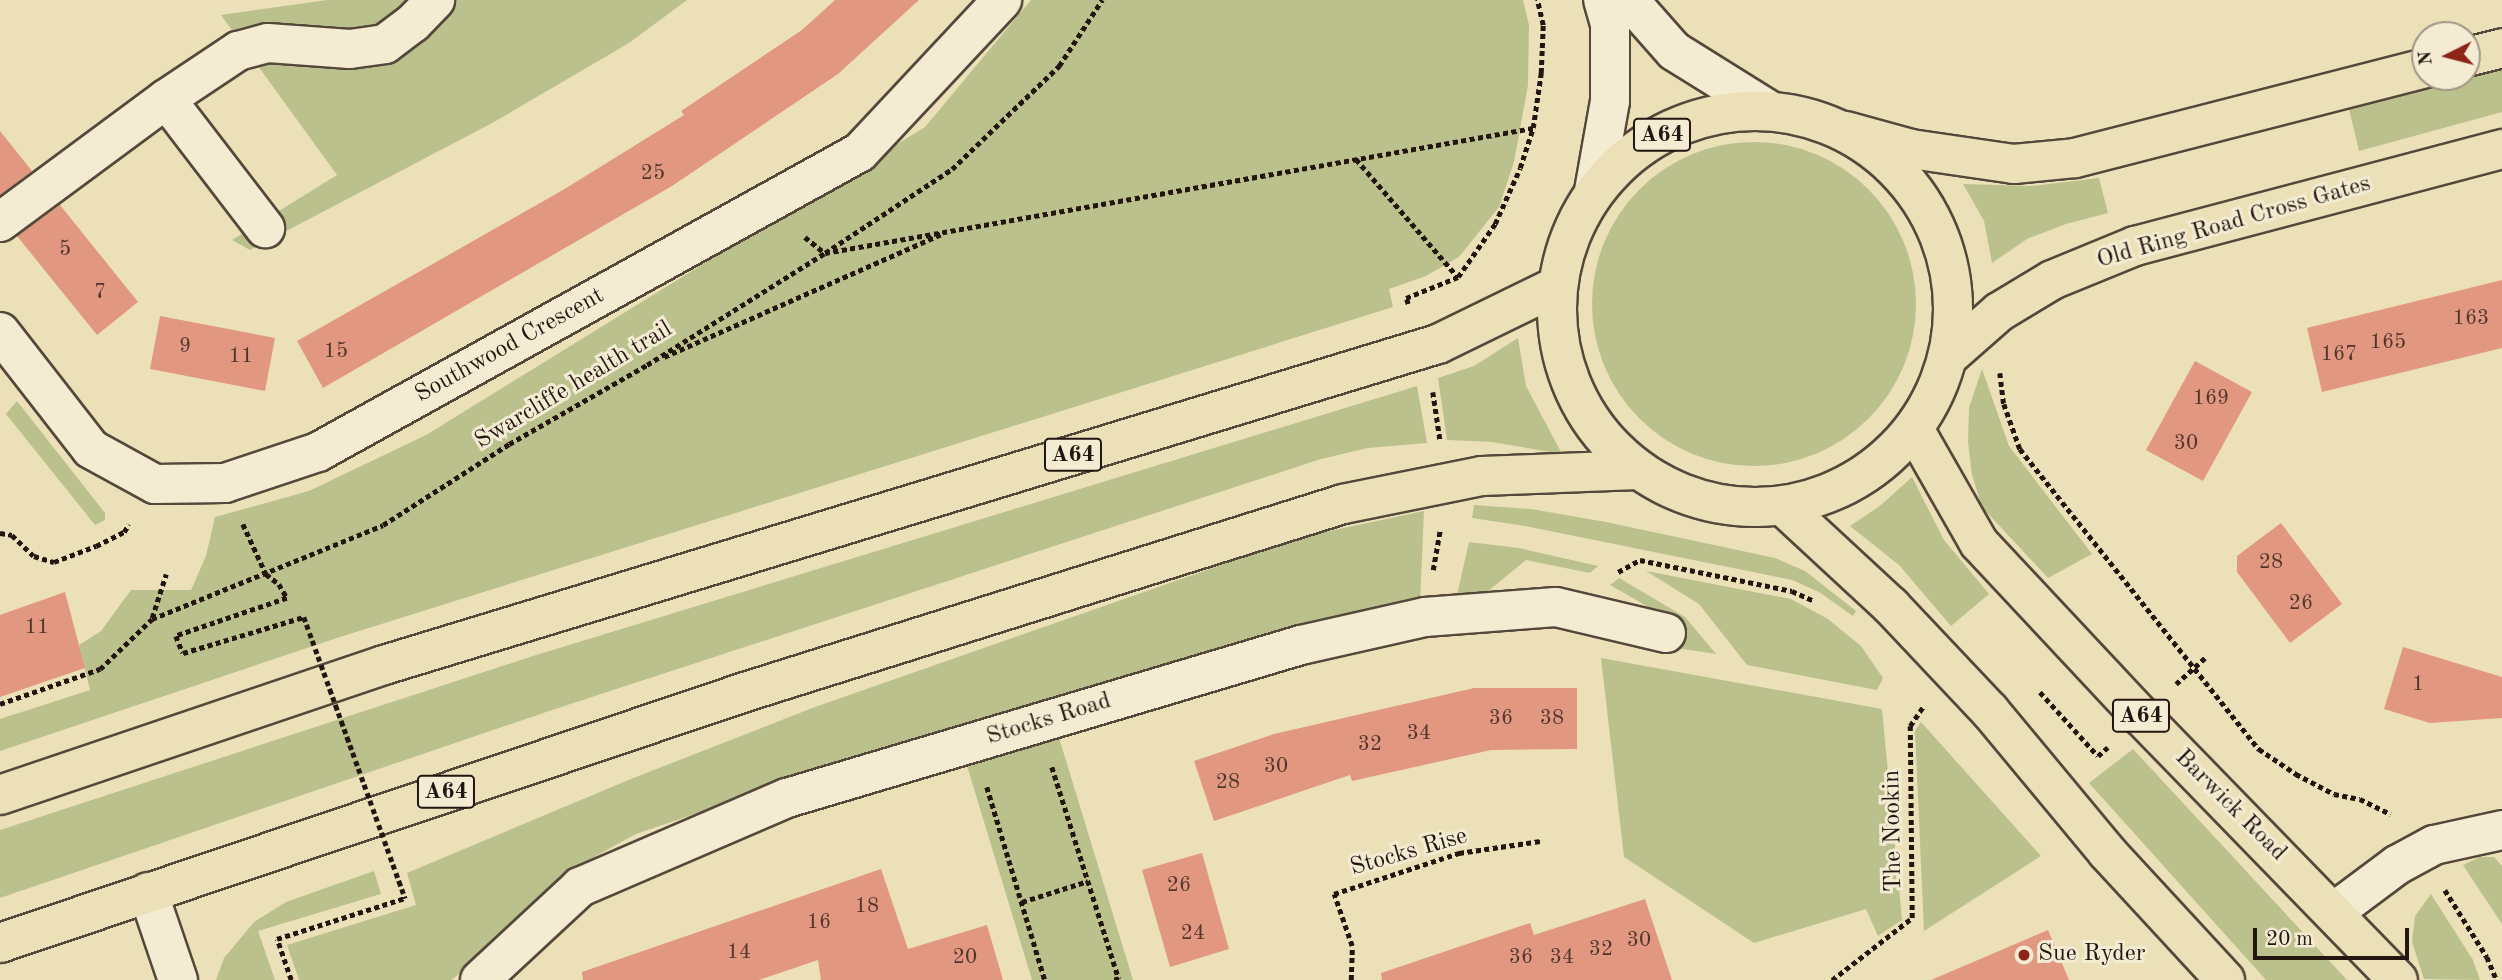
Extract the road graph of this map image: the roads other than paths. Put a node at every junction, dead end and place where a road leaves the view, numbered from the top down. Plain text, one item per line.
1 (435, 0) edge
2 (1002, 0) edge
3 (1603, 0) edge
4 (1629, 0) edge
5 (2502, 48) edge
6 (2481, 53) edge
7 (2411, 72) edge
8 (166, 99) junction
9 (1767, 109) junction
10 (1846, 131) junction
11 (2502, 149) edge
12 (1594, 191) junction
13 (0, 222) edge
14 (265, 228) dead end
15 (1557, 286) junction
16 (0, 332) edge
17 (1949, 356) junction
18 (1914, 429) junction
19 (1637, 470) junction
20 (1784, 507) junction
21 (1666, 633) dead end
22 (0, 795) edge
23 (2502, 830) edge
24 (148, 892) junction
25 (2334, 912) junction
26 (0, 943) edge
27 (178, 980) edge
28 (480, 980) edge
29 (2225, 980) edge
30 (2398, 980) edge

1 - 8 street
2 - 16 street, Southwood Crescent
3 - 12 street
4 - 9 street
5 - 6 main road
7 - 10 main road
8 - 13 street
8 - 14 street
9 - 10 main road, A64
9 - 12 main road, A64
10 - 17 main road, A64
11 - 17 main road, Old Ring Road Cross Gates
12 - 15 main road, A64
15 - 19 main road, A64
15 - 22 main road, A64
17 - 18 main road, A64
18 - 20 main road, A64
18 - 25 main road, Barwick Road / A64
19 - 20 main road, A64
19 - 24 main road, A64
20 - 29 main road
21 - 28 street, Stocks Road
23 - 25 street
24 - 26 main road, A64
24 - 27 street
25 - 30 main road, Barwick Road / A64

